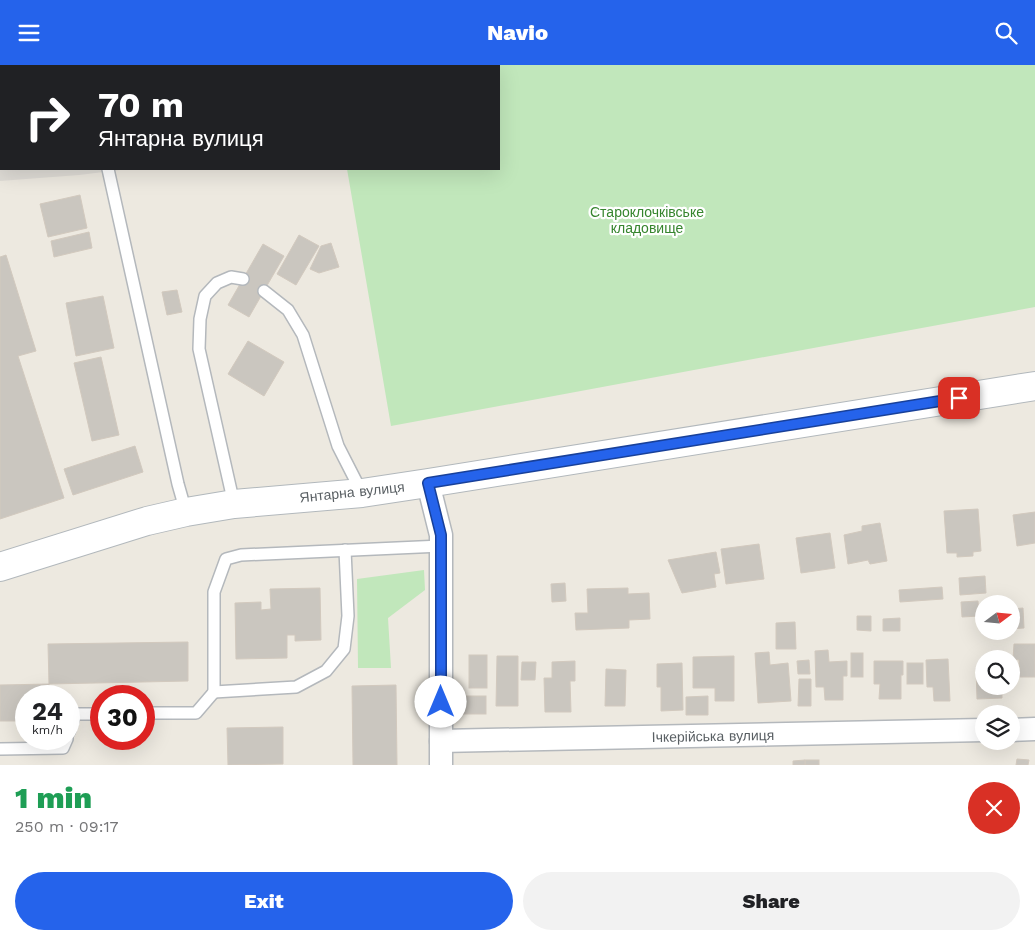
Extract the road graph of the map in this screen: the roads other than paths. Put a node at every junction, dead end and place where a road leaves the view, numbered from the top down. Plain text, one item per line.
1 (108, 170) edge
2 (243, 279) dead end
3 (264, 291) dead end
4 (1035, 386) edge
5 (428, 483) junction
6 (362, 493) junction
7 (234, 504) junction
8 (186, 512) junction
9 (441, 546) junction
10 (344, 550) junction
11 (0, 567) edge
12 (214, 693) junction
13 (155, 713) edge
14 (1035, 729) edge
15 (1020, 730) edge
16 (975, 731) edge
17 (442, 741) junction
18 (0, 749) edge
19 (15, 749) edge
20 (441, 765) edge

1 - 8 lane
2 - 7 lane
3 - 6 lane
4 - 5 main road, Янтарна вулиця
5 - 6 main road, Янтарна вулиця
5 - 9 street
6 - 7 main road, Янтарна вулиця
7 - 8 main road, Янтарна вулиця
8 - 11 main road, Янтарна вулиця
9 - 10 lane
9 - 17 street
10 - 12 lane
10 - 12 lane
12 - 13 lane
14 - 15 street
16 - 17 street, Ічкерійська вулиця
17 - 20 street
18 - 19 lane

